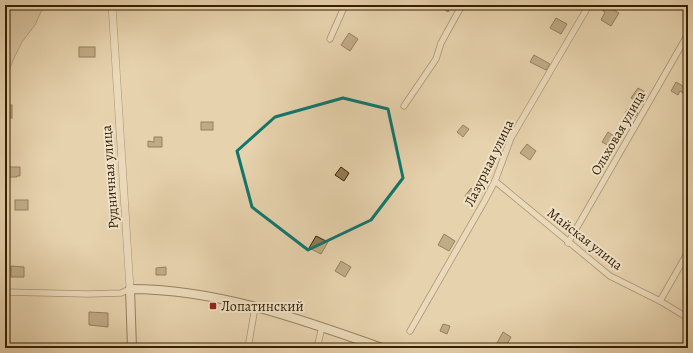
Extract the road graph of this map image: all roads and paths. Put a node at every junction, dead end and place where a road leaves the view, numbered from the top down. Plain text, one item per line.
1 (112, 5) edge
2 (345, 5) edge
3 (462, 5) edge
4 (589, 5) edge
5 (688, 34) edge
6 (330, 39) dead end
7 (404, 106) dead end
8 (495, 181) junction
9 (568, 243) junction
10 (688, 252) edge
11 (130, 289) junction
12 (5, 292) edge
13 (660, 301) junction
14 (255, 307) junction
15 (688, 318) edge
16 (322, 327) junction
17 (410, 331) dead end
18 (132, 348) edge
19 (248, 348) edge
20 (317, 348) edge
21 (382, 348) edge

1 - 11 street, Рудничная улица
2 - 6 street
3 - 7 street
4 - 8 street, Лазурная улица
5 - 9 street, Ольховая улица
8 - 9 street, Майская улица
8 - 17 street, Лазурная улица
9 - 13 street, Майская улица
10 - 13 street
11 - 12 street
11 - 14 main road
11 - 18 main road, Рудничная улица
13 - 15 street, Майская улица
14 - 16 main road
14 - 19 street
16 - 20 street
16 - 21 main road

